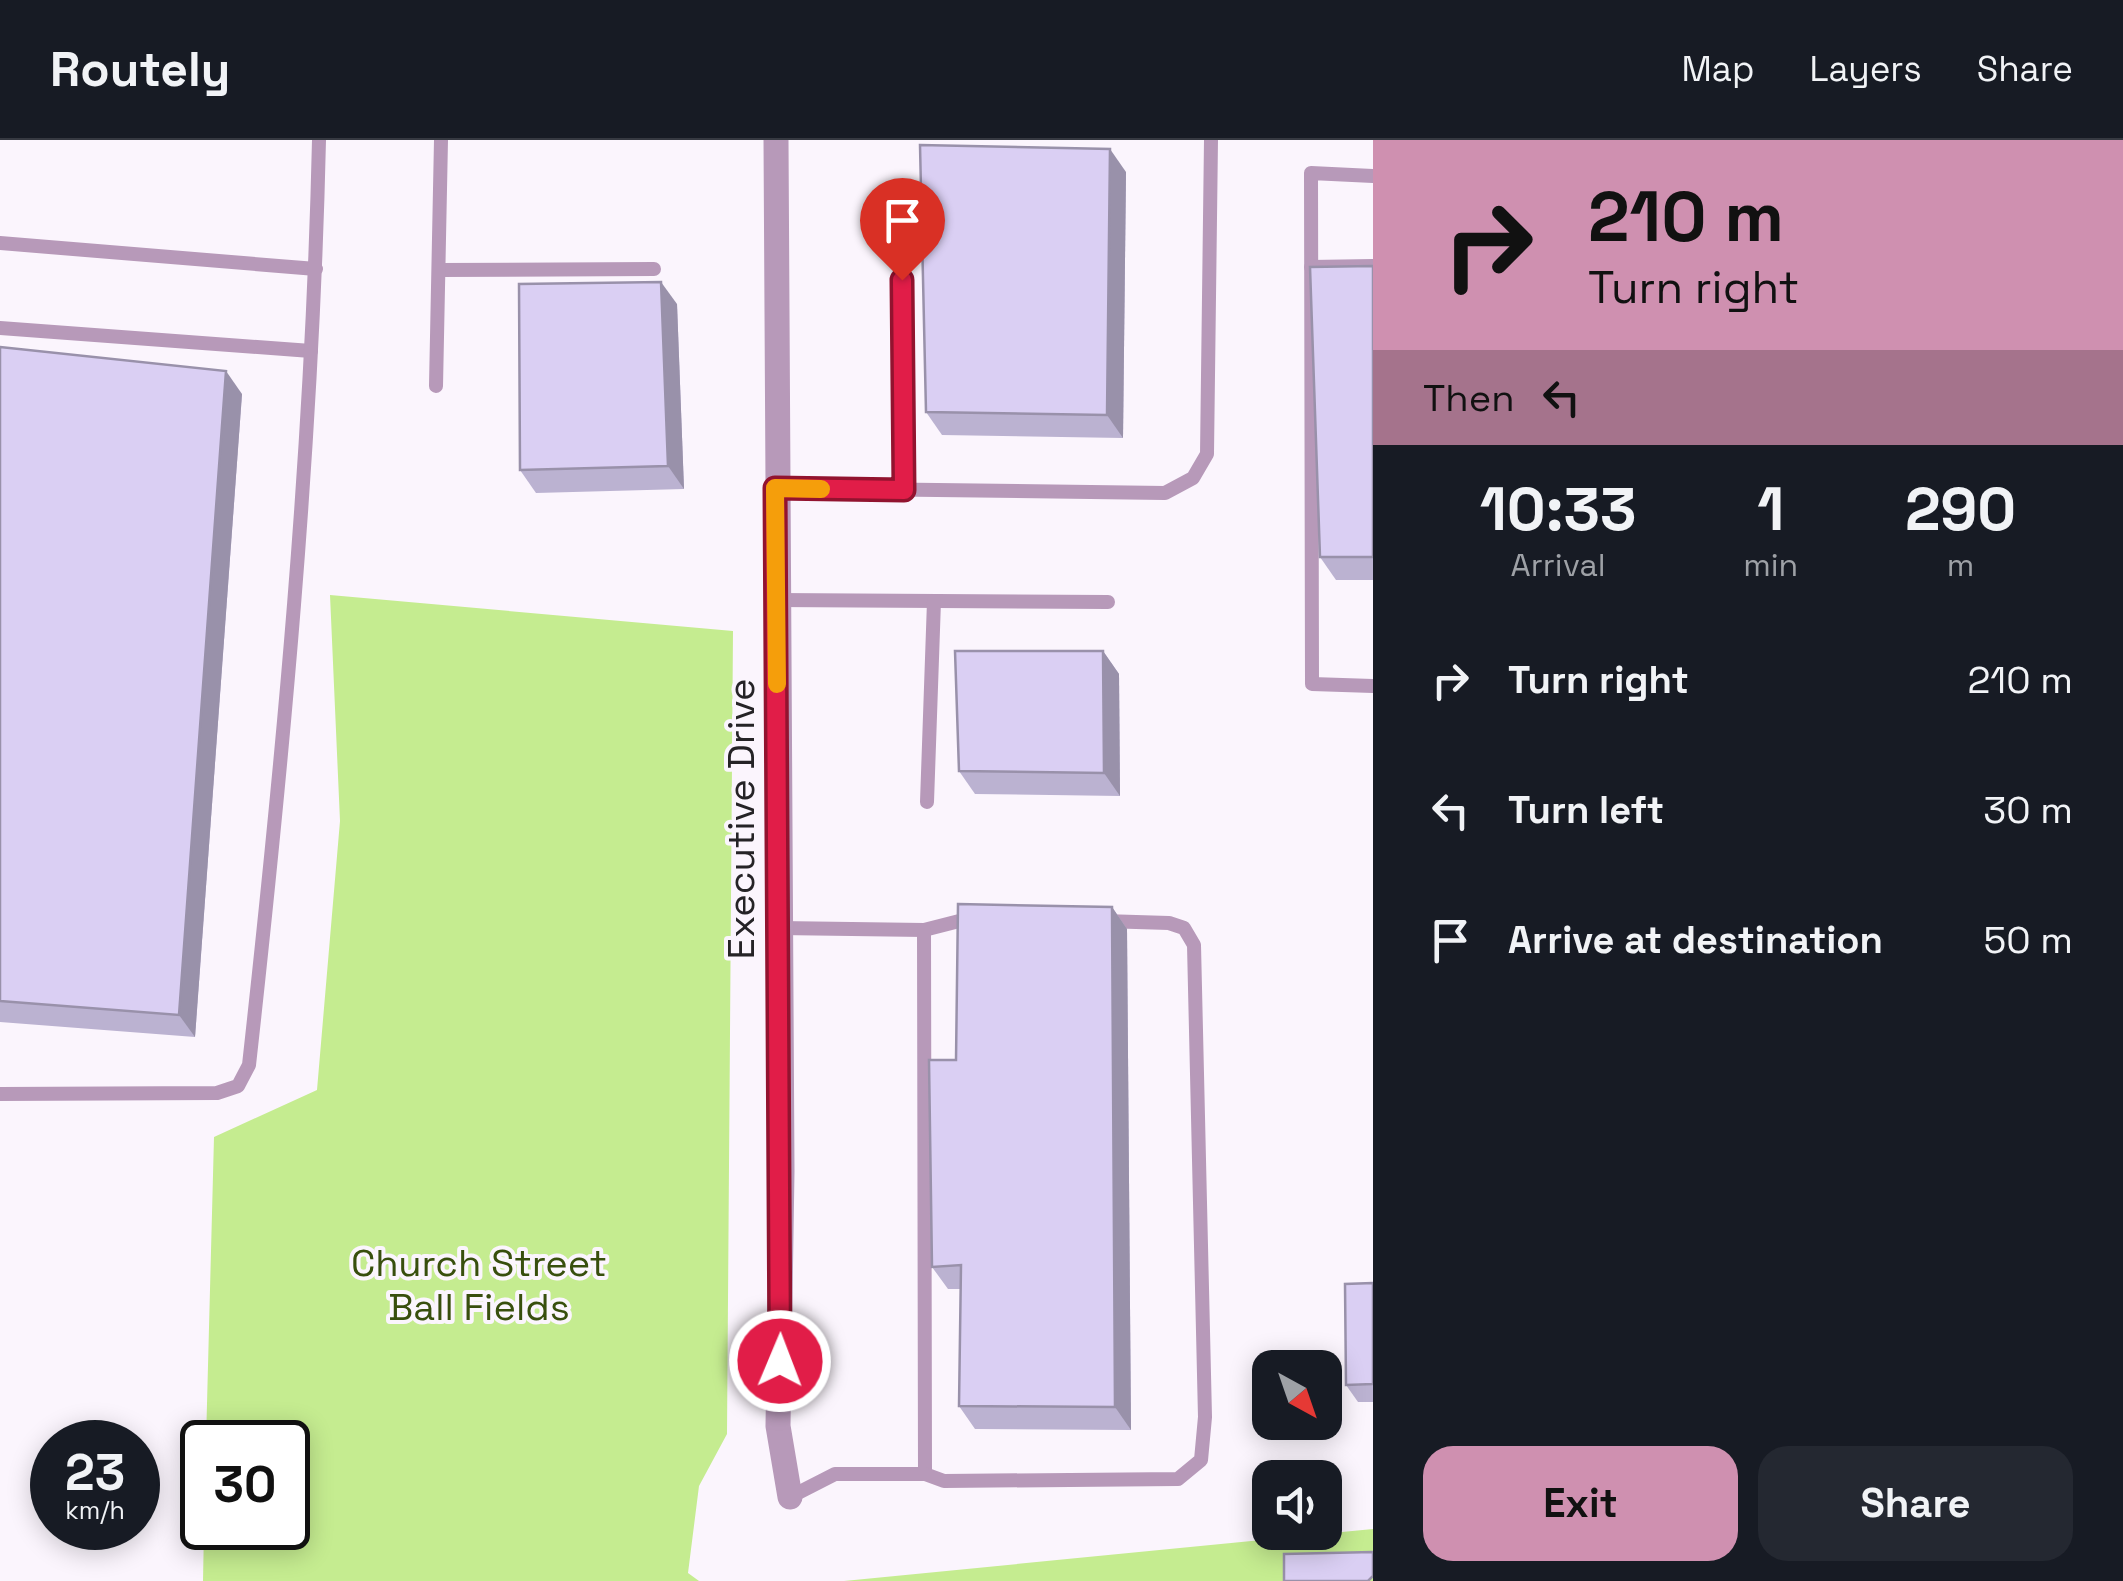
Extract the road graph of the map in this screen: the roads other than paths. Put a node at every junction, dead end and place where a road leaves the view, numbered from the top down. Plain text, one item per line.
1 (319, 140) edge
2 (441, 140) edge
3 (776, 140) edge
4 (1211, 140) edge
5 (1373, 176) edge
6 (901, 210) dead end
7 (0, 243) edge
8 (1373, 266) edge
9 (1311, 267) junction
10 (654, 268) dead end
11 (316, 269) junction
12 (439, 270) junction
13 (0, 328) edge
14 (311, 351) junction
15 (436, 386) dead end
16 (775, 488) junction
17 (904, 490) junction
18 (776, 600) junction
19 (934, 602) junction
20 (1108, 602) dead end
21 (1373, 686) edge
22 (928, 802) dead end
23 (985, 919) edge
24 (1077, 920) edge
25 (779, 928) junction
26 (924, 930) junction
27 (0, 1094) edge
28 (924, 1474) junction
29 (790, 1496) joint

1 - 11 lane
2 - 12 lane
3 - 16 street, Executive Drive
4 - 17 lane
5 - 9 lane
6 - 17 lane
7 - 11 lane
8 - 9 lane
9 - 21 lane
10 - 12 lane
11 - 14 lane
12 - 15 lane
13 - 14 lane
14 - 27 lane
16 - 17 lane
16 - 18 street, Executive Drive
18 - 19 lane
18 - 25 street, Executive Drive
19 - 20 lane
19 - 22 lane
23 - 26 lane
24 - 28 lane
25 - 26 lane
25 - 29 street, Executive Drive
26 - 28 lane
28 - 29 lane

